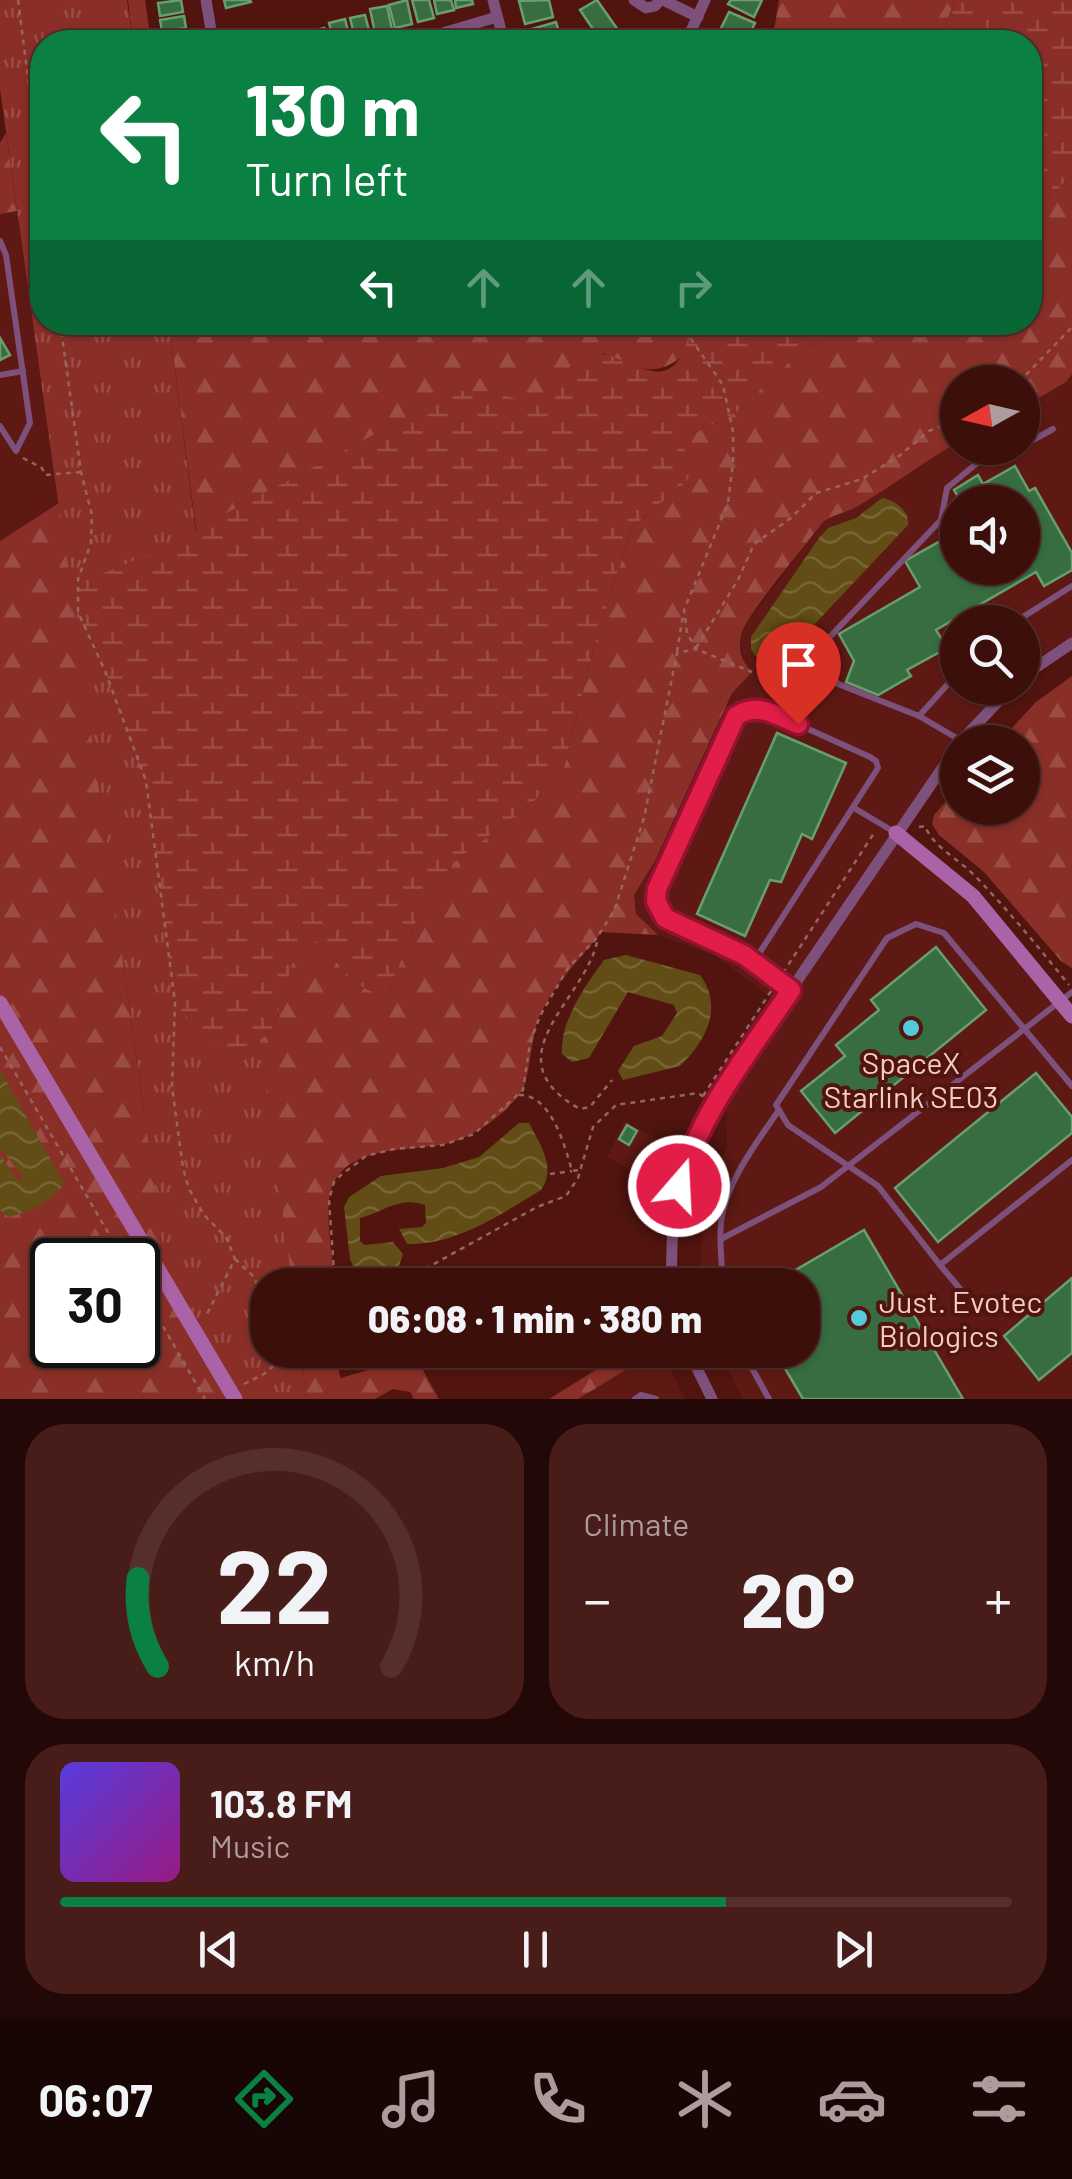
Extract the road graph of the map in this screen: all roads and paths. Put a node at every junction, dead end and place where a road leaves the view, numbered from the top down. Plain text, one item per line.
1 (18, 0) edge
2 (206, 0) edge
3 (493, 0) edge
4 (634, 0) edge
5 (662, 0) edge
6 (705, 0) edge
7 (698, 17) junction
8 (497, 18) junction
9 (210, 30) edge
10 (454, 30) edge
11 (500, 30) edge
12 (692, 30) edge
13 (30, 93) edge
14 (0, 241) edge
15 (1072, 327) edge
16 (62, 335) edge
17 (689, 335) edge
18 (1035, 365) edge
19 (22, 371) junction
20 (0, 375) edge
21 (0, 426) edge
22 (940, 426) edge
23 (1053, 429) dead end
24 (1040, 436) edge
25 (19, 454) junction
26 (975, 465) edge
27 (82, 472) junction
28 (1072, 586) edge
29 (1040, 607) edge
30 (684, 610) junction
31 (1072, 642) edge
32 (696, 650) junction
33 (677, 654) junction
34 (1040, 664) edge
35 (752, 672) dead end
36 (940, 693) edge
37 (995, 705) edge
38 (919, 716) junction
39 (976, 725) edge
40 (940, 730) edge
41 (940, 770) edge
42 (854, 808) junction
43 (880, 823) junction
44 (896, 833) junction
45 (596, 939) junction
46 (753, 963) junction
47 (777, 982) junction
48 (791, 990) junction
49 (1066, 997) edge
50 (0, 1003) edge
51 (1072, 1016) edge
52 (1027, 1029) junction
53 (0, 1047) edge
54 (612, 1080) dead end
55 (1072, 1086) edge
56 (517, 1096) junction
57 (590, 1107) junction
58 (780, 1110) junction
59 (599, 1117) junction
60 (1072, 1160) edge
61 (850, 1166) junction
62 (582, 1170) junction
63 (572, 1171) junction
64 (550, 1174) dead end
65 (111, 1238) edge
66 (721, 1239) junction
67 (235, 1259) junction
68 (940, 1265) junction
69 (334, 1268) edge
70 (428, 1268) edge
71 (672, 1268) edge
72 (722, 1268) edge
73 (250, 1273) edge
74 (961, 1290) dead end
75 (206, 1316) dead end
76 (160, 1321) edge
77 (271, 1368) edge
78 (697, 1368) edge
79 (752, 1368) edge
80 (248, 1382) dead end
81 (205, 1399) edge
82 (235, 1399) edge
83 (635, 1399) edge
84 (656, 1399) edge
85 (712, 1399) edge
86 (769, 1399) edge

1 - 13 path
2 - 9 street
3 - 8 street
4 - 5 street
5 - 7 street
6 - 7 street
7 - 12 street
8 - 10 street
8 - 11 street
14 - 19 lane
15 - 18 path
16 - 27 path
17 - 30 path
19 - 20 lane
19 - 25 lane
21 - 25 lane
22 - 32 path
23 - 24 lane
25 - 27 path
26 - 38 lane
27 - 67 path
28 - 29 lane
30 - 32 path
30 - 33 path
31 - 34 street
32 - 33 path
32 - 35 path
33 - 45 path
36 - 38 lane
37 - 39 street
38 - 40 lane
41 - 44 street
42 - 43 lane
42 - 46 lane
42 - 46 lane
43 - 44 lane
43 - 47 path
44 - 48 street
44 - 49 main road
45 - 56 path
45 - 57 path
46 - 47 lane
47 - 48 lane
47 - 59 path
48 - 71 street
49 - 51 main road
49 - 52 lane
50 - 82 main road
52 - 55 lane
52 - 58 lane
52 - 61 lane
53 - 65 path
54 - 57 path
56 - 63 path
56 - 69 path
57 - 59 path
58 - 61 lane
58 - 66 lane
59 - 62 path
60 - 68 lane
61 - 66 lane
61 - 68 lane
62 - 63 path
62 - 70 path
63 - 64 path
66 - 72 lane
67 - 73 path
67 - 75 path
68 - 74 lane
76 - 81 path
77 - 80 path
78 - 85 street
79 - 86 lane
83 - 84 lane

